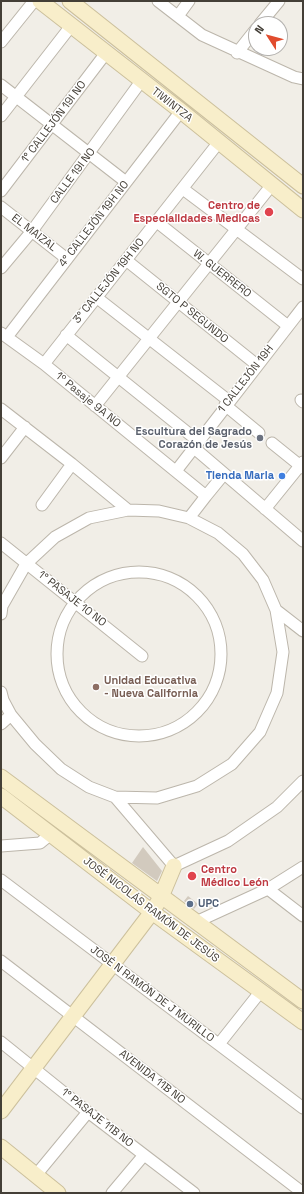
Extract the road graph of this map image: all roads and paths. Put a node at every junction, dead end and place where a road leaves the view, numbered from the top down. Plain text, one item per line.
1 (34, 1) edge
2 (40, 1) edge
3 (70, 1) edge
4 (158, 1) edge
5 (189, 1) edge
6 (278, 1) edge
7 (178, 16) junction
8 (266, 16) edge
9 (71, 26) junction
10 (248, 39) edge
11 (1, 42) edge
12 (237, 52) junction
13 (106, 53) junction
14 (303, 79) edge
15 (142, 80) junction
16 (1, 85) edge
17 (16, 97) junction
18 (181, 111) junction
19 (209, 112) junction
20 (1, 116) edge
21 (52, 125) junction
22 (199, 126) junction
23 (219, 142) junction
24 (89, 154) junction
25 (126, 182) junction
26 (271, 186) junction
27 (303, 186) edge
28 (183, 189) junction
29 (1, 191) edge
30 (1, 207) edge
31 (303, 210) edge
32 (157, 222) junction
33 (237, 228) junction
34 (32, 231) junction
35 (67, 259) junction
36 (126, 260) junction
37 (209, 265) junction
38 (1, 268) edge
39 (303, 279) edge
40 (96, 297) junction
41 (178, 303) junction
42 (303, 307) edge
43 (288, 326) junction
44 (4, 335) edge
45 (66, 335) junction
46 (150, 338) junction
47 (44, 364) junction
48 (257, 365) junction
49 (118, 376) junction
50 (227, 403) junction
51 (95, 406) junction
52 (1, 409) edge
53 (25, 427) junction
54 (259, 433) dead end
55 (272, 443) dead end
56 (196, 444) junction
57 (1, 458) edge
58 (72, 464) junction
59 (302, 466) edge
60 (176, 471) junction
61 (224, 474) junction
62 (206, 496) junction
63 (42, 505) dead end
64 (265, 509) junction
65 (128, 510) junction
66 (189, 518) junction
67 (303, 541) edge
68 (1, 544) edge
69 (26, 564) junction
70 (76, 601) junction
71 (276, 610) junction
72 (1, 614) edge
73 (303, 631) edge
74 (142, 656) dead end
75 (2, 697) edge
76 (11, 715) junction
77 (1, 724) edge
78 (1, 777) edge
79 (303, 781) edge
80 (1, 796) edge
81 (114, 797) junction
82 (51, 834) junction
83 (1, 846) edge
84 (174, 866) junction
85 (303, 867) edge
86 (1, 880) edge
87 (268, 889) junction
88 (161, 897) junction
89 (152, 912) junction
90 (303, 916) edge
91 (196, 922) junction
92 (1, 961) edge
93 (113, 965) junction
94 (262, 991) junction
95 (303, 1001) edge
96 (73, 1016) junction
97 (303, 1022) edge
98 (1, 1042) edge
99 (219, 1044) junction
100 (35, 1068) junction
101 (303, 1108) edge
102 (1, 1111) edge
103 (88, 1112) junction
104 (1, 1147) edge
105 (144, 1155) junction
106 (36, 1175) junction
107 (191, 1192) edge
108 (58, 1193) edge
109 (112, 1193) edge
110 (303, 1193) edge

1 - 11 street
2 - 9 street, TIWINTZA
3 - 19 street, TIWINTZA
4 - 7 street
5 - 7 street
6 - 8 street
7 - 12 street
9 - 13 street, TIWINTZA
9 - 17 street
10 - 12 street
12 - 14 street
13 - 15 street, TIWINTZA
13 - 21 street, 1° CALLEJÓN 19I NO
15 - 18 street, TIWINTZA
15 - 24 street, CALLE 19I NO
16 - 17 street
17 - 20 street
17 - 21 street
18 - 22 street, TIWINTZA
18 - 25 street, 4° CALLEJÓN 19H NO
19 - 22 street
19 - 27 street, TIWINTZA
21 - 24 street
21 - 29 street, 1° CALLEJÓN 19I NO
22 - 23 street, TIWINTZA
23 - 26 street, TIWINTZA
23 - 28 street, 3° CALLEJÓN 19H NO
24 - 25 street
24 - 34 street, CALLE 19I NO
25 - 35 street, 4° CALLEJÓN 19H NO
26 - 31 street, TIWINTZA
26 - 33 street
28 - 32 street, 3° CALLEJÓN 19H NO
28 - 33 street
30 - 34 street, EL MAIZAL
32 - 36 street, 3° CALLEJÓN 19H NO
32 - 37 street, W. GUERRERO
33 - 37 street
33 - 39 street
34 - 35 street, EL MAIZAL
34 - 38 street, CALLE 19I NO
35 - 44 street, 4° CALLEJÓN 19H NO
36 - 40 street, 3° CALLEJÓN 19H NO
36 - 41 street, SGTO P SEGUNDO
37 - 41 street
37 - 43 street, W. GUERRERO
40 - 45 street, 3° CALLEJÓN 19H NO
40 - 46 street
41 - 46 street
41 - 48 street, SGTO P SEGUNDO
42 - 43 street, 1 CALLEJÓN 19H
43 - 48 street, 1 CALLEJÓN 19H
44 - 47 street, 1º Pasaje 9A NO
45 - 47 street, 3° CALLEJÓN 19H NO
45 - 49 street
46 - 49 street
46 - 50 street
47 - 51 street, 1º Pasaje 9A NO
48 - 50 street, 1 CALLEJÓN 19H
49 - 51 street
49 - 56 street
50 - 54 street
50 - 56 street, 1 CALLEJÓN 19H
51 - 60 street, 1º Pasaje 9A NO
52 - 53 street
53 - 57 street
53 - 58 street
55 - 59 street
56 - 60 street, 1 CALLEJÓN 19H
56 - 61 street
58 - 63 street
58 - 65 street
59 - 64 street
60 - 62 street, 1º Pasaje 9A NO
61 - 62 street
61 - 64 street
62 - 66 street
64 - 67 street
65 - 66 street
65 - 69 street
66 - 71 street
68 - 69 street, 1° PASAJE 10 NO
69 - 70 street, 1° PASAJE 10 NO
69 - 72 street
70 - 70 street
70 - 74 street, 1° PASAJE 10 NO
71 - 73 street
71 - 81 street
75 - 76 street
76 - 77 street
76 - 81 street
78 - 88 street, JOSÉ NICOLÁS RAMÓN DE JESÚS
79 - 84 street
80 - 82 street, JOSÉ NICOLÁS RAMÓN DE JESÚS
81 - 84 street
82 - 83 street
82 - 89 street, JOSÉ NICOLÁS RAMÓN DE JESÚS
84 - 88 street
85 - 87 street
86 - 93 street, JOSÉ N RAMÓN DE J MURILLO
87 - 90 street
87 - 91 street
88 - 89 street
88 - 91 street, JOSÉ NICOLÁS RAMÓN DE JESÚS
89 - 93 street
89 - 94 street, JOSÉ NICOLÁS RAMÓN DE JESÚS
91 - 95 street, JOSÉ NICOLÁS RAMÓN DE JESÚS
92 - 96 street, AVENIDA 11B NO
93 - 96 street
93 - 99 street, JOSÉ N RAMÓN DE J MURILLO
94 - 97 street, JOSÉ NICOLÁS RAMÓN DE JESÚS
94 - 99 street
96 - 100 street
96 - 110 street, AVENIDA 11B NO
98 - 100 street, 1° PASAJE 11B NO
99 - 101 street, JOSÉ N RAMÓN DE J MURILLO
100 - 102 street
100 - 103 street, 1° PASAJE 11B NO
103 - 105 street, 1° PASAJE 11B NO
103 - 106 street
104 - 106 street
105 - 107 street, 1° PASAJE 11B NO
105 - 109 street
106 - 108 street

